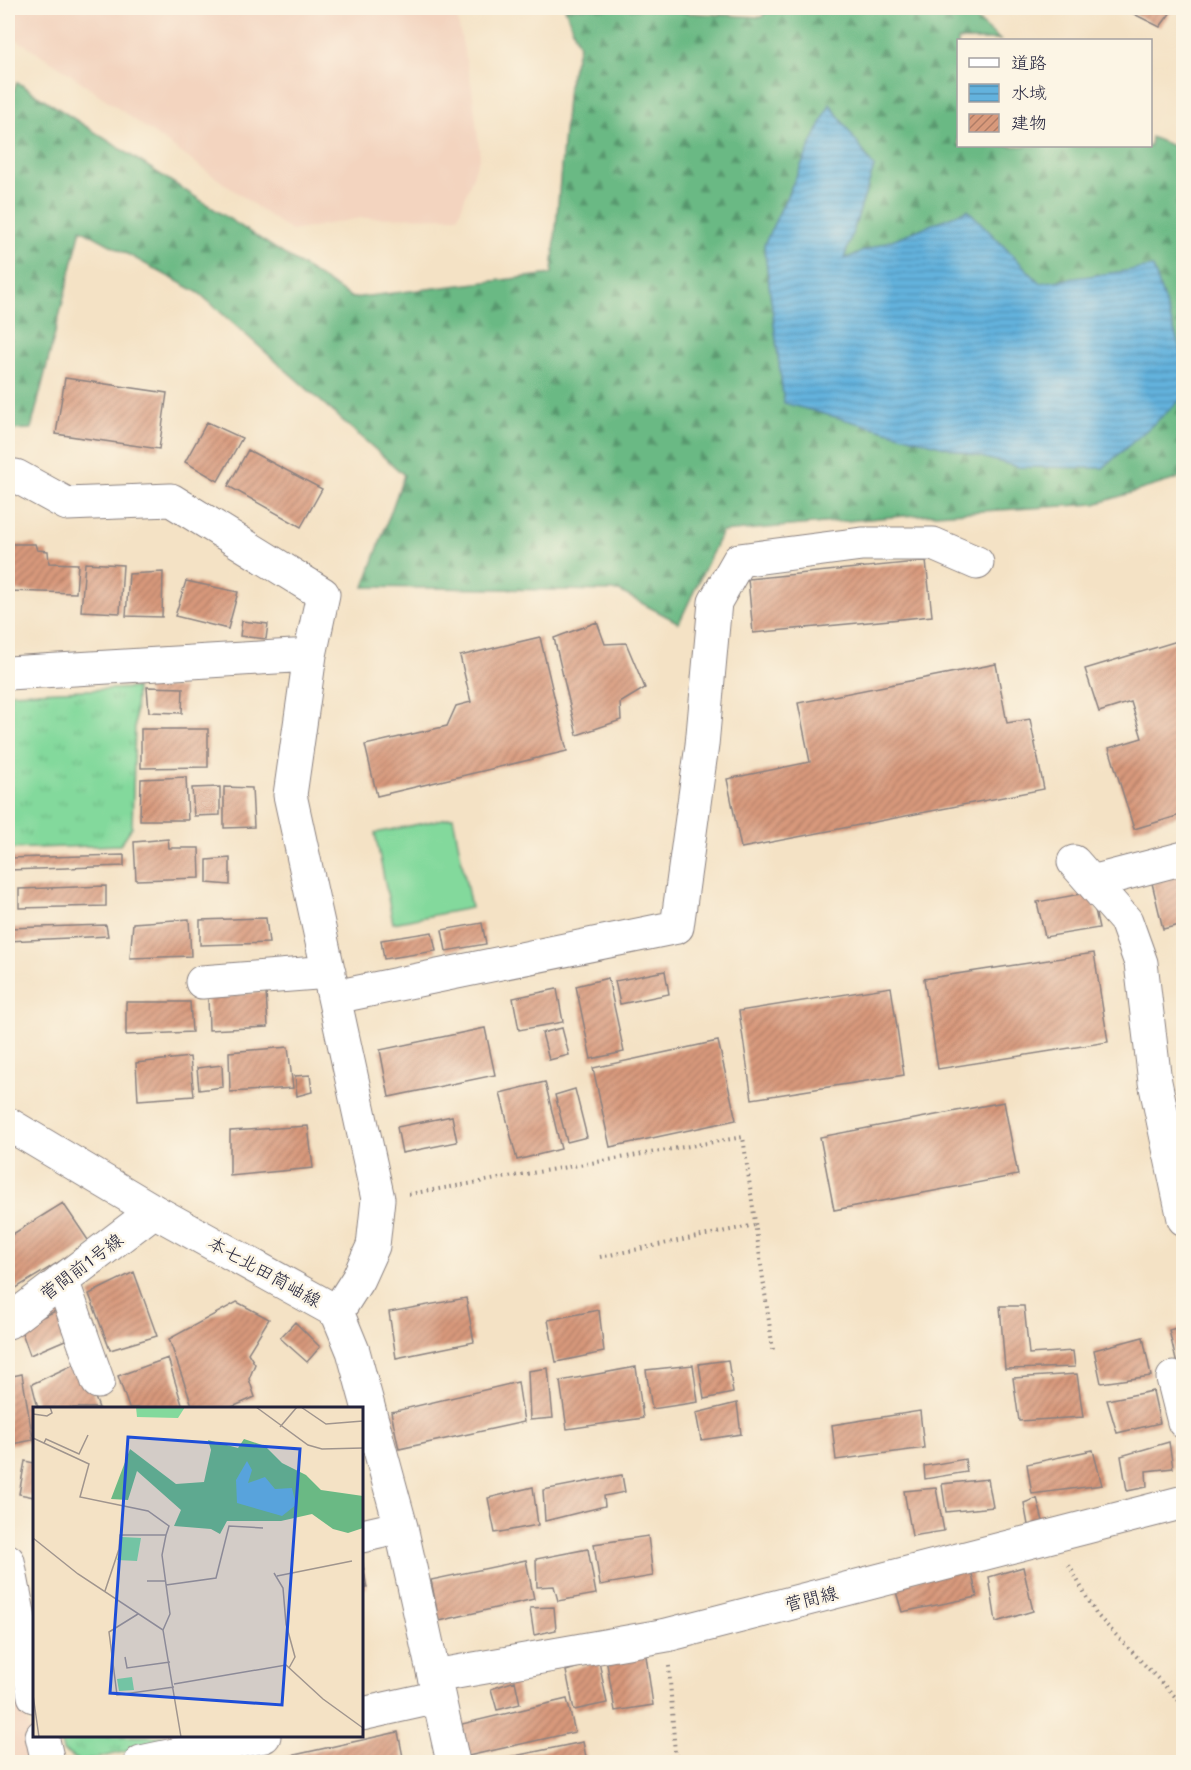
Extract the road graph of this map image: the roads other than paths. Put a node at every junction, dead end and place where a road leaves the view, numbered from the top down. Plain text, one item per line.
1 (8, 475) edge
2 (977, 563) dead end
3 (310, 655) junction
4 (8, 674) edge
5 (1184, 858) edge
6 (202, 982) dead end
7 (332, 984) junction
8 (8, 1124) edge
9 (154, 1210) junction
10 (1184, 1219) edge
11 (62, 1280) junction
12 (337, 1311) junction
13 (8, 1322) edge
14 (1173, 1378) dead end
15 (98, 1382) dead end
16 (1184, 1422) edge
17 (1184, 1502) edge
18 (401, 1527) junction
19 (363, 1536) edge
20 (8, 1561) edge
21 (436, 1687) junction
22 (33, 1691) edge
23 (363, 1714) edge
24 (42, 1737) edge
25 (259, 1737) edge
26 (48, 1762) edge
27 (141, 1762) edge
28 (453, 1762) edge

1 - 3 street
2 - 7 street
3 - 4 street
3 - 7 street
5 - 10 street
6 - 7 street
7 - 12 street
8 - 9 street, 本七北田筒岫線
9 - 11 street, 菅間前1号線
9 - 12 street, 本七北田筒岫線
11 - 13 street, 菅間前1号線
11 - 15 street
12 - 18 street, 本七北田筒岫線
14 - 16 street
17 - 21 street, 菅間線
18 - 19 street
18 - 21 street, 本七北田筒岫線
20 - 22 street
21 - 23 street
21 - 28 street, 本七北田筒岫線
24 - 26 street
25 - 27 street

